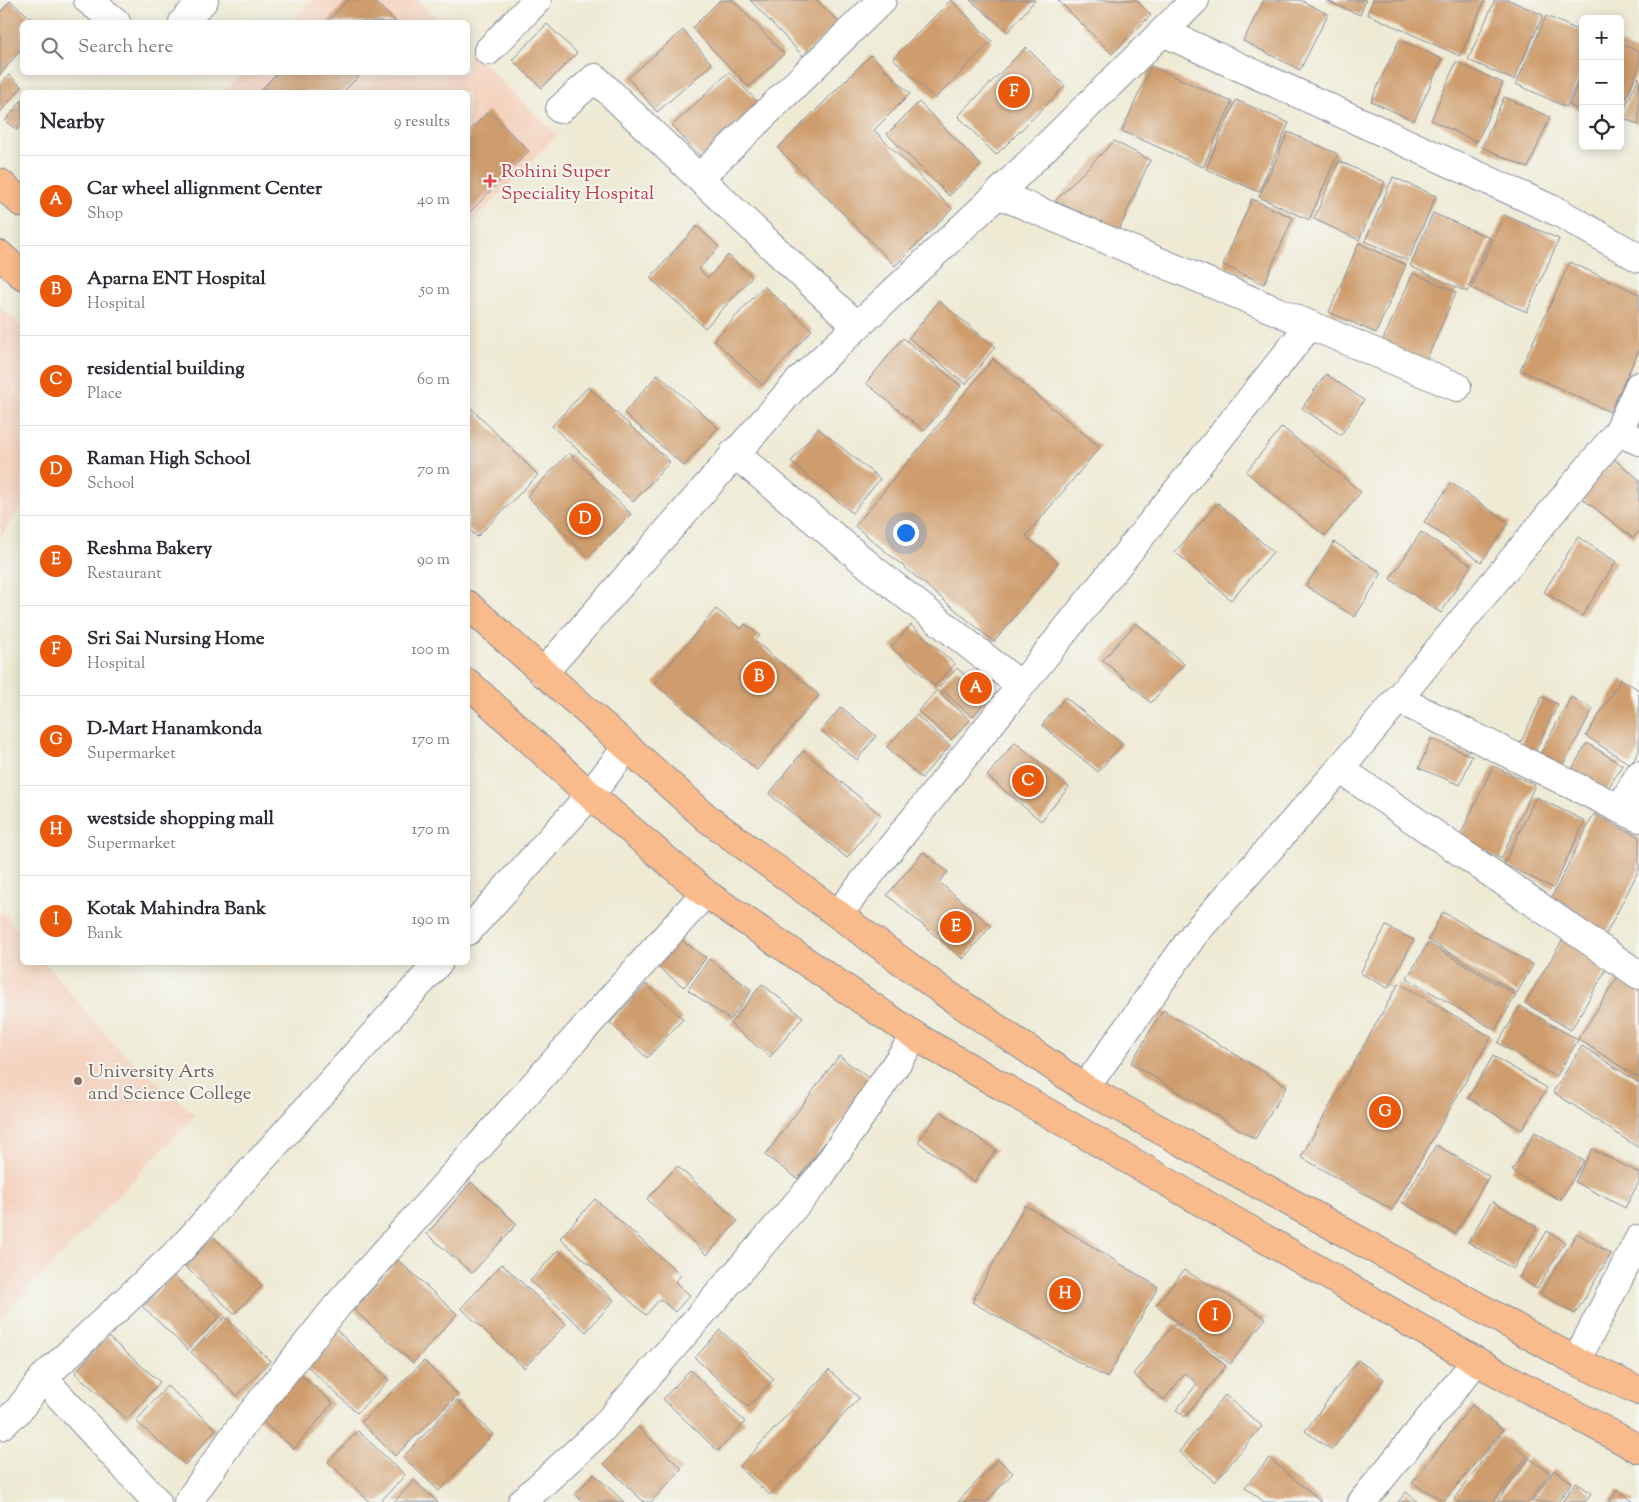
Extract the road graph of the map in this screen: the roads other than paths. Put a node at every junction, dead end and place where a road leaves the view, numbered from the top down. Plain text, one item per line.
1 (88, 0) edge
2 (204, 0) edge
3 (538, 0) edge
4 (882, 0) edge
5 (1195, 0) edge
6 (113, 20) edge
7 (185, 20) edge
8 (1162, 32) junction
9 (488, 51) dead end
10 (560, 109) dead end
11 (699, 178) junction
12 (0, 183) edge
13 (998, 194) junction
14 (20, 201) edge
15 (0, 255) edge
16 (1639, 258) edge
17 (20, 273) edge
18 (1310, 324) junction
19 (857, 326) junction
20 (1639, 386) edge
21 (1457, 387) dead end
22 (1629, 436) edge
23 (734, 453) junction
24 (470, 607) edge
25 (543, 673) junction
26 (470, 684) edge
27 (1020, 685) junction
28 (1398, 699) junction
29 (627, 747) junction
30 (1340, 769) junction
31 (1639, 775) edge
32 (590, 795) junction
33 (1630, 813) edge
34 (705, 893) junction
35 (838, 914) junction
36 (470, 929) edge
37 (436, 965) edge
38 (1639, 975) edge
39 (914, 1036) junction
40 (1085, 1088) junction
41 (1639, 1239) edge
42 (1476, 1361) junction
43 (1576, 1361) junction
44 (42, 1378) junction
45 (1639, 1391) edge
46 (6, 1412) edge
47 (1639, 1449) edge
48 (157, 1502) edge
49 (188, 1502) edge
50 (522, 1502) edge
51 (1362, 1502) edge

1 - 6 street
2 - 7 street
3 - 9 street
4 - 11 street
5 - 8 street
8 - 13 street
8 - 16 street
10 - 11 street
11 - 19 street
12 - 14 main road
13 - 18 street
13 - 19 street
15 - 17 main road
18 - 21 street
18 - 27 street
19 - 23 street
20 - 22 street
22 - 28 street
23 - 25 street
23 - 27 street
24 - 25 main road
25 - 29 main road
26 - 32 main road
27 - 35 street
28 - 30 street
28 - 33 street
29 - 32 street
29 - 35 main road
30 - 38 street
30 - 40 street
31 - 33 street
32 - 34 main road
32 - 36 street
34 - 39 main road
34 - 49 street
35 - 40 main road
37 - 44 street
39 - 42 main road
39 - 50 street
40 - 43 main road
41 - 43 street
42 - 47 main road
42 - 51 street
43 - 45 main road
44 - 46 street
44 - 48 street

